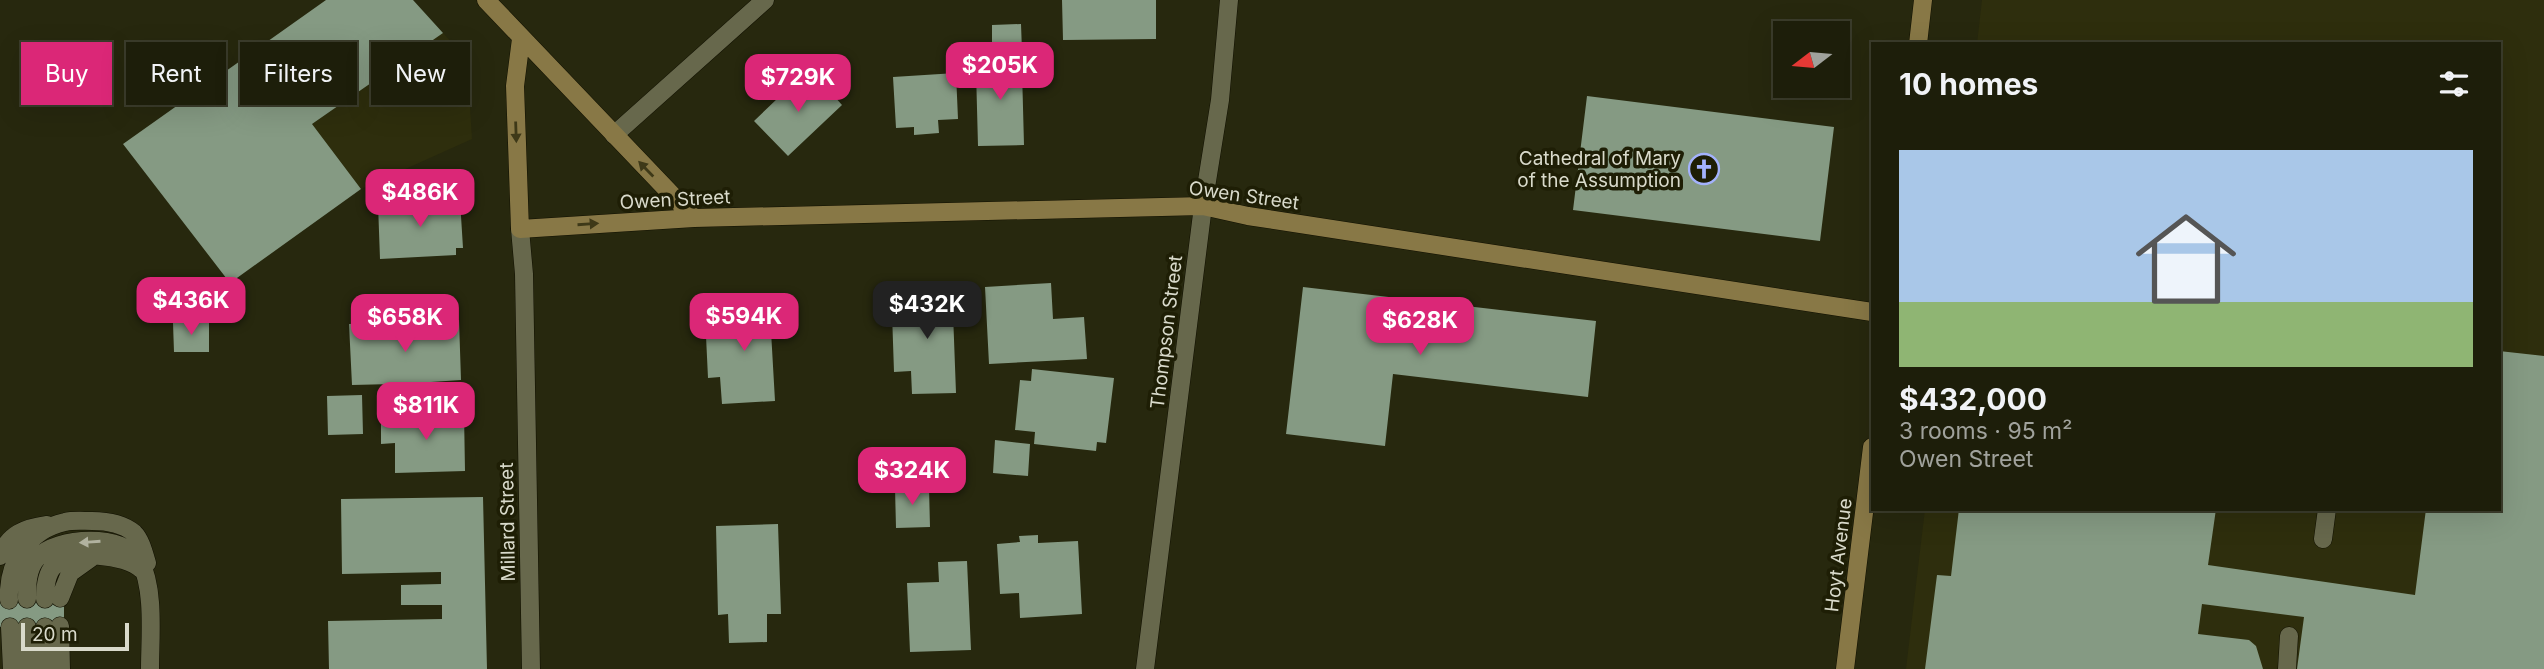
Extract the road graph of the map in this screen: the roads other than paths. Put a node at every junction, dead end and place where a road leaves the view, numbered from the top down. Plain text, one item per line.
1 (486, 0) edge
2 (765, 0) edge
3 (1229, 0) edge
4 (1923, 0) edge
5 (521, 39) junction
6 (1918, 42) edge
7 (614, 135) junction
8 (1203, 206) junction
9 (694, 218) junction
10 (520, 229) junction
11 (1871, 312) edge
12 (1871, 455) edge
13 (2327, 511) edge
14 (64, 522) junction
15 (2323, 539) dead end
16 (0, 556) edge
17 (145, 577) junction
18 (35, 599) junction
19 (149, 601) junction
20 (36, 626) junction
21 (2289, 636) dead end
22 (12, 669) edge
23 (28, 669) edge
24 (46, 669) edge
25 (61, 669) edge
26 (150, 669) edge
27 (531, 669) edge
28 (1144, 669) edge
29 (1845, 669) edge
30 (2287, 669) edge

1 - 5 street
2 - 7 street
3 - 8 street, Thompson Street
4 - 6 street
5 - 7 street
5 -> 10 street, Millard Street
9 -> 7 street
8 - 9 street, Owen Street
8 - 11 street, Owen Street
8 - 28 street, Thompson Street
10 -> 9 street, Owen Street
10 - 27 street, Millard Street
12 - 29 street, Hoyt Avenue
13 - 15 street
14 - 16 street
14 - 18 street
14 - 19 street
17 - 18 street
17 -> 18 street
17 - 19 street
19 - 26 street
20 - 22 street
20 - 23 street
20 - 24 street
20 - 25 street
21 - 30 street

